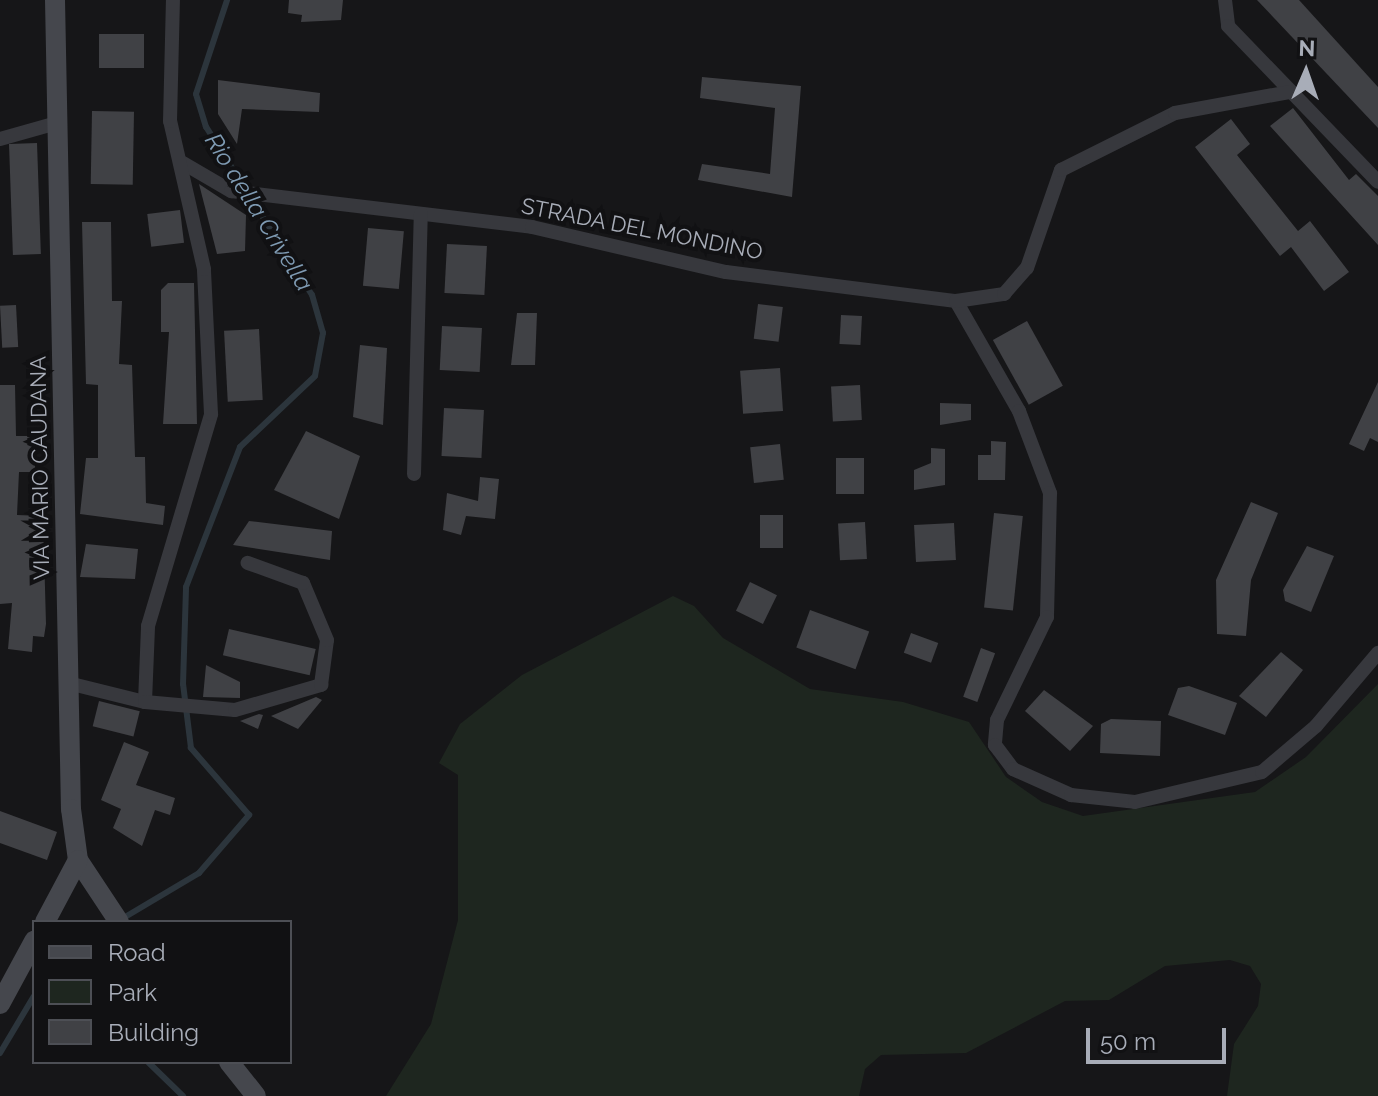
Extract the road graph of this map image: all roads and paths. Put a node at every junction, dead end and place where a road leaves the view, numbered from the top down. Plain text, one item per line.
1 (55, 0) edge
2 (173, 0) edge
3 (1225, 0) edge
4 (1289, 92) junction
5 (57, 123) junction
6 (0, 139) edge
7 (183, 163) junction
8 (1378, 182) edge
9 (421, 214) junction
10 (956, 301) junction
11 (414, 474) dead end
12 (248, 563) dead end
13 (1378, 653) edge
14 (68, 683) junction
15 (145, 702) junction
16 (78, 860) junction
17 (116, 918) edge
18 (46, 920) edge
19 (32, 945) edge
20 (0, 1004) edge
21 (231, 1064) edge
22 (256, 1096) edge

1 - 5 main road, VIA MARIO CAUDANA
2 - 7 street
3 - 4 street
4 - 8 street
4 - 10 street, STRADA DEL MONDINO
5 - 6 street
5 - 14 main road, VIA MARIO CAUDANA
7 - 9 street, STRADA DEL MONDINO
7 - 15 street
9 - 10 street, STRADA DEL MONDINO
9 - 11 street
10 - 13 street
12 - 15 street
14 - 15 street
14 - 16 main road, VIA MARIO CAUDANA
16 - 17 main road, VIA MARIO CAUDANA
16 - 18 main road
19 - 20 main road
21 - 22 main road

